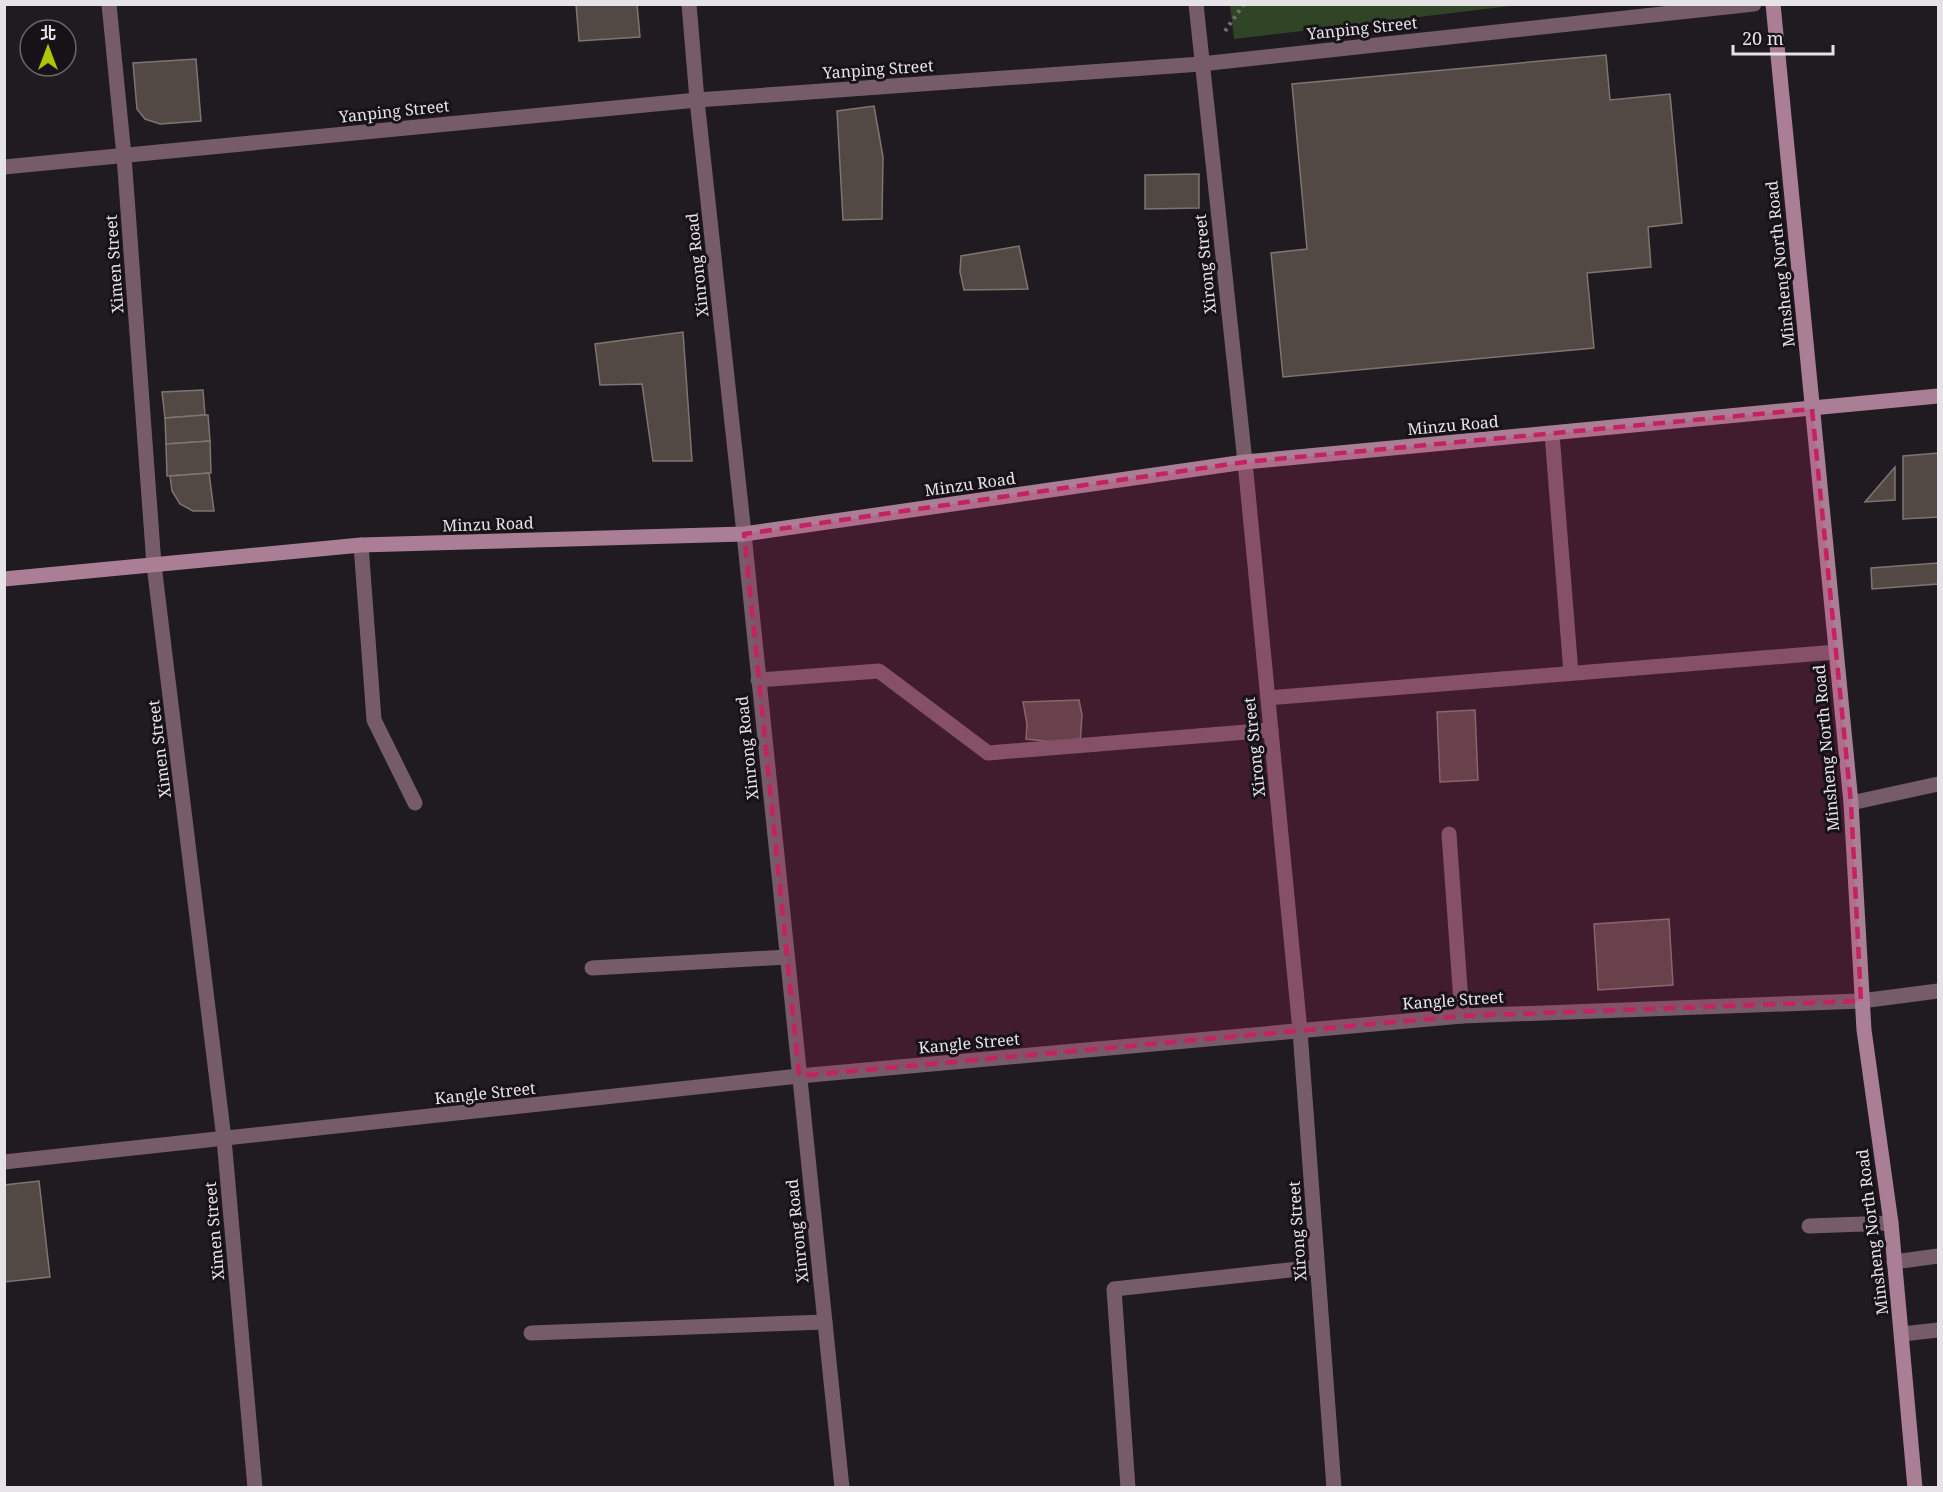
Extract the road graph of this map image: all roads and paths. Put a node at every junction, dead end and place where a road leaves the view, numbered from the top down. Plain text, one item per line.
1 (109, 4) edge
2 (689, 4) edge
3 (1196, 4) edge
4 (1754, 4) edge
5 (1773, 4) edge
6 (1201, 64) junction
7 (697, 100) junction
8 (124, 156) junction
9 (4, 167) edge
10 (1938, 396) edge
11 (1812, 409) junction
12 (1552, 434) junction
13 (1245, 462) junction
14 (744, 534) junction
15 (361, 545) junction
16 (154, 565) junction
17 (4, 579) edge
18 (1836, 652) junction
19 (1571, 673) junction
20 (758, 680) junction
21 (1268, 698) junction
22 (1271, 730) junction
23 (1938, 784) edge
24 (415, 803) dead end
25 (1851, 803) junction
26 (1449, 834) dead end
27 (787, 957) junction
28 (591, 968) dead end
29 (1938, 991) edge
30 (1861, 1001) junction
31 (1462, 1016) junction
32 (1300, 1031) junction
33 (799, 1076) junction
34 (224, 1139) junction
35 (4, 1162) edge
36 (1891, 1223) junction
37 (1809, 1227) dead end
38 (1938, 1256) edge
39 (1894, 1262) junction
40 (1317, 1268) junction
41 (825, 1322) junction
42 (1938, 1330) edge
43 (531, 1333) dead end
44 (1902, 1334) junction
45 (255, 1488) edge
46 (842, 1488) edge
47 (1128, 1488) edge
48 (1334, 1488) edge
49 (1915, 1488) edge

1 - 8 street, Ximen Street
2 - 7 street, Xinrong Road
3 - 6 street, Xirong Street
4 - 6 street, Yanping Street
5 - 11 main road, Minsheng North Road
6 - 7 street, Yanping Street
6 - 13 street, Xirong Street
7 - 8 street, Yanping Street
7 - 14 street, Xinrong Road
8 - 9 street, Yanping Street
8 - 16 street, Ximen Street
10 - 11 main road, Minzu Road
11 - 12 main road, Minzu Road
11 - 18 main road, Minsheng North Road
12 - 13 main road, Minzu Road
12 - 19 street
13 - 14 main road, Minzu Road
13 - 21 street, Xirong Street
14 - 15 main road, Minzu Road
14 - 20 street, Xinrong Road
15 - 16 main road, Minzu Road
15 - 24 street
16 - 17 main road, Minzu Road
16 - 34 street, Ximen Street
18 - 19 street
18 - 25 main road, Minsheng North Road
19 - 21 street
20 - 22 street
20 - 27 street, Xinrong Road
21 - 22 street, Xirong Street
22 - 32 street, Xirong Street
23 - 25 street
25 - 30 main road, Minsheng North Road
26 - 31 street
27 - 28 street
27 - 33 street, Xinrong Road
29 - 30 street, Kangle Street
30 - 31 street, Kangle Street
30 - 36 main road, Minsheng North Road
31 - 32 street, Kangle Street
32 - 33 street, Kangle Street
32 - 40 street, Xirong Street
33 - 34 street, Kangle Street
33 - 41 street, Xinrong Road
34 - 35 street, Kangle Street
34 - 45 street, Ximen Street
36 - 37 street
36 - 39 main road, Minsheng North Road
38 - 39 street
39 - 44 main road, Minsheng North Road
40 - 47 street
40 - 48 street, Xirong Street
41 - 43 street
41 - 46 street, Xinrong Road
42 - 44 street
44 - 49 main road, Minsheng North Road

